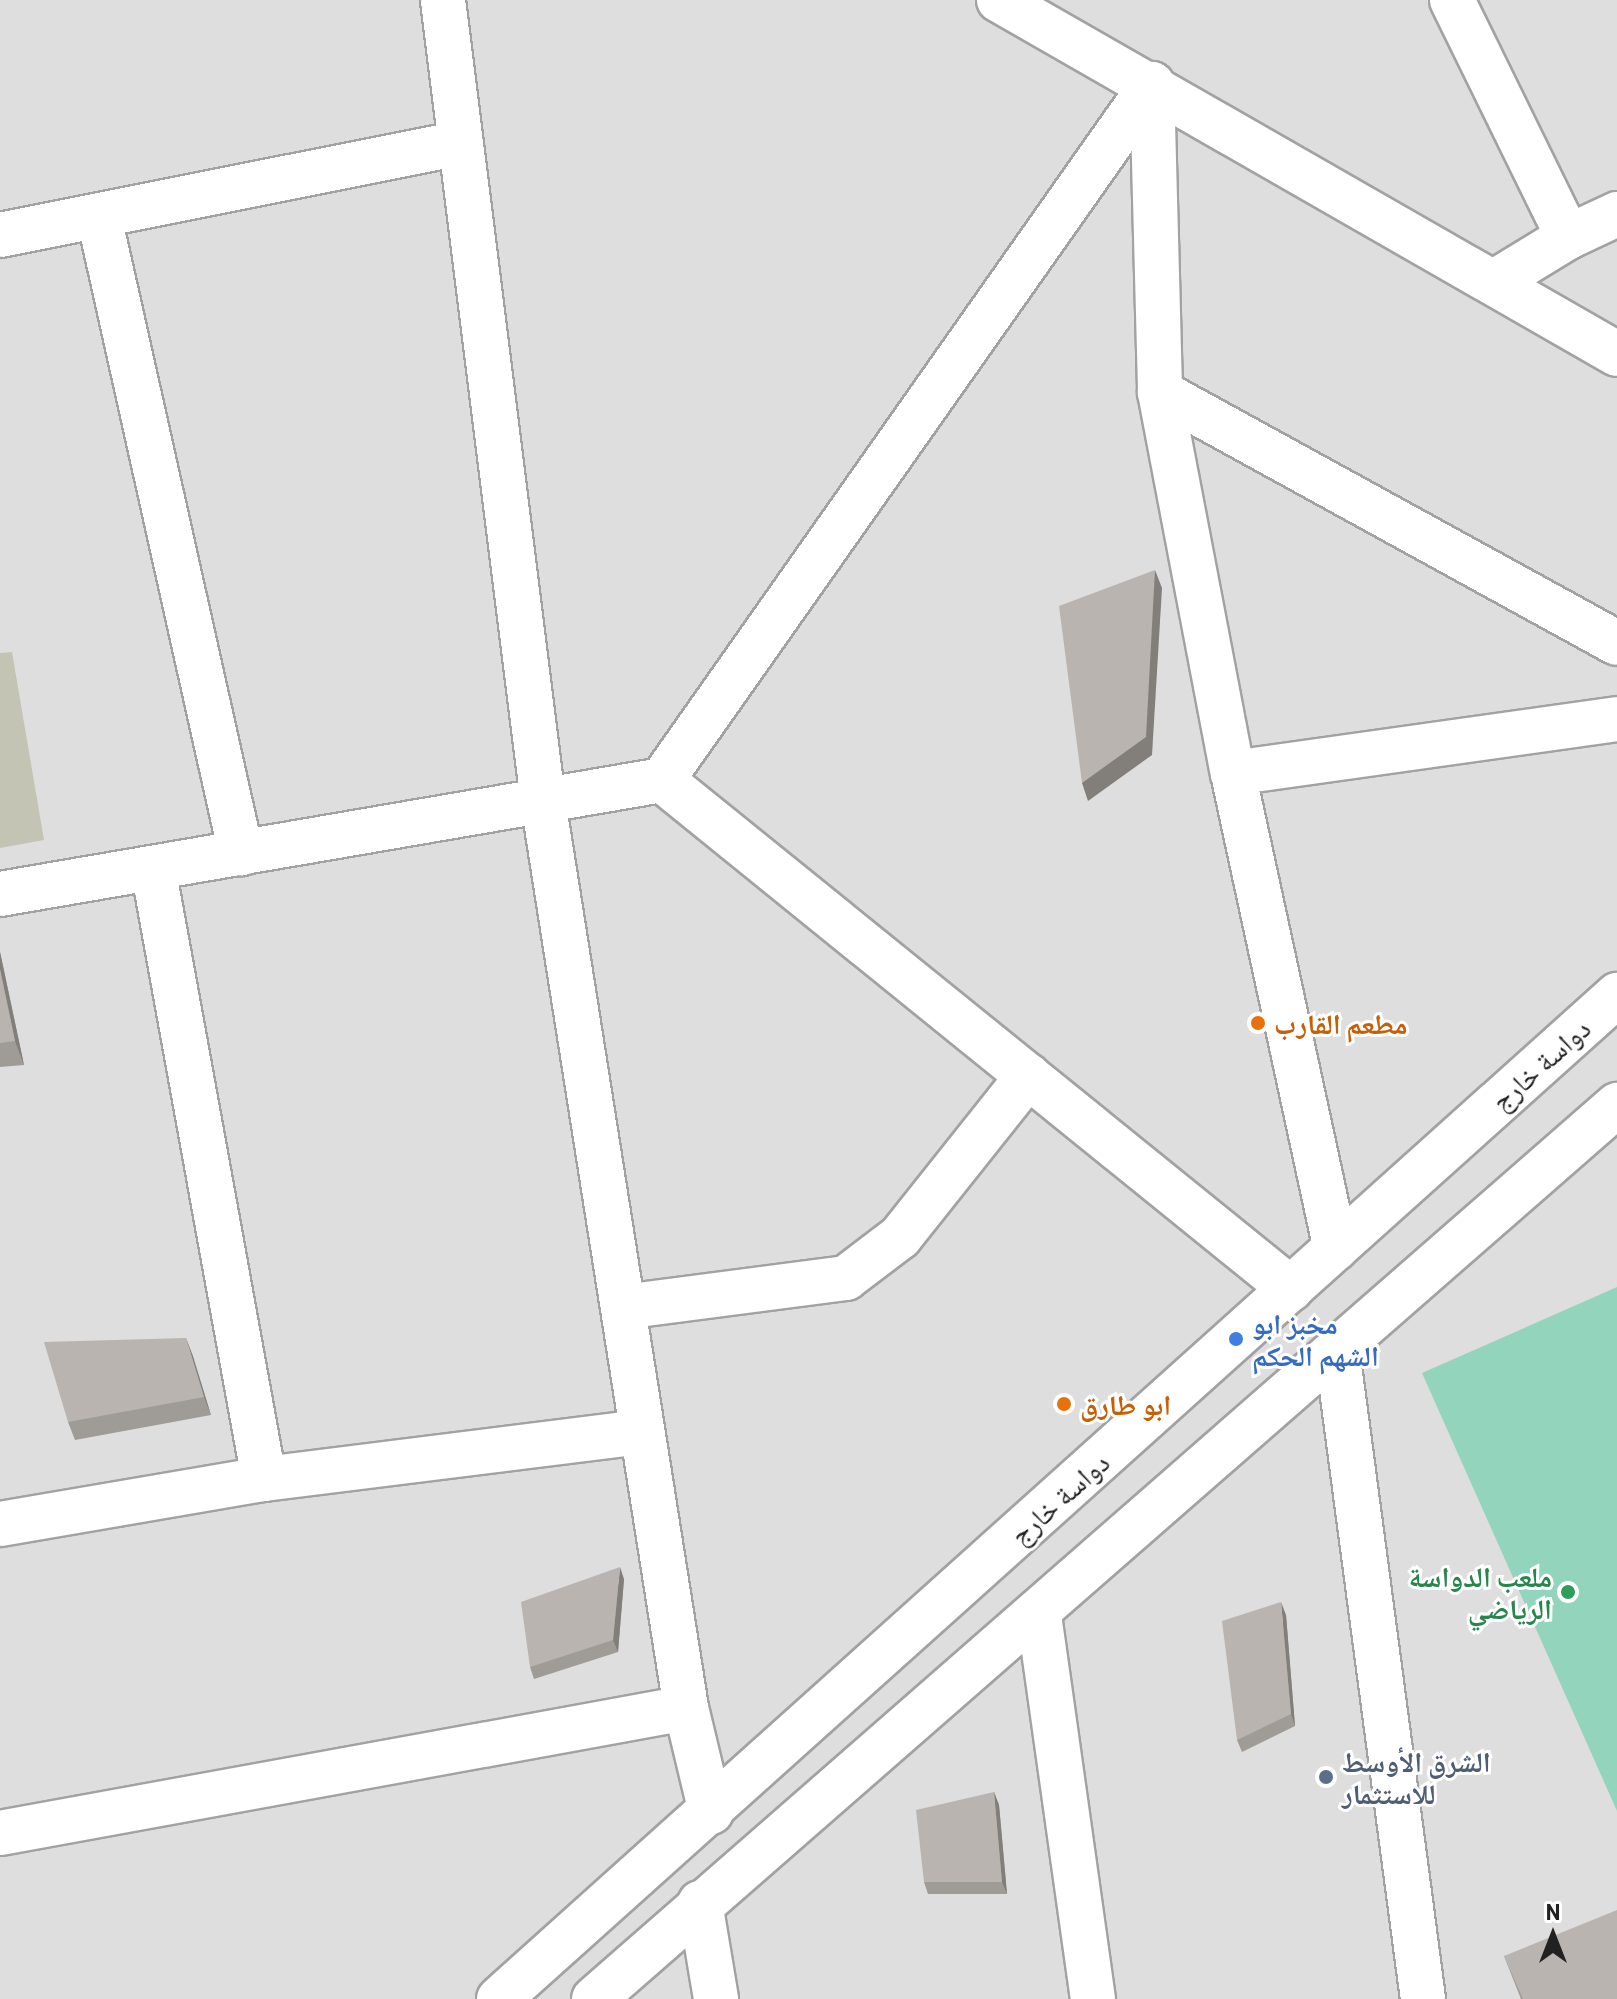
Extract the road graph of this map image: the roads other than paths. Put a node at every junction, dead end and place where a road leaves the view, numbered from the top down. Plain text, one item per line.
1 (443, 0) edge
2 (1452, 0) edge
3 (1002, 1) edge
4 (1152, 84) junction
5 (461, 143) junction
6 (1617, 214) edge
7 (99, 217) junction
8 (0, 235) edge
9 (1568, 237) junction
10 (1496, 281) junction
11 (1617, 354) edge
12 (1160, 392) junction
13 (1617, 643) edge
14 (1617, 719) edge
15 (1233, 773) junction
16 (662, 780) junction
17 (543, 801) junction
18 (241, 853) junction
19 (153, 868) junction
20 (0, 894) edge
21 (1617, 995) edge
22 (1028, 1076) junction
23 (1617, 1105) edge
24 (1336, 1248) junction
25 (1291, 1289) junction
26 (623, 1307) junction
27 (1337, 1351) junction
28 (642, 1432) junction
29 (264, 1479) junction
30 (0, 1524) edge
31 (1039, 1615) junction
32 (686, 1708) junction
33 (711, 1812) junction
34 (0, 1833) edge
35 (700, 1903) junction
36 (499, 1999) edge
37 (594, 1999) edge
38 (716, 1999) edge
39 (1093, 1999) edge
40 (1423, 1999) edge

1 - 5 street
2 - 9 street
3 - 4 street
4 - 10 street
4 - 12 street
4 - 16 street
5 - 7 street
5 - 17 street
6 - 9 street
7 - 8 street
7 - 18 street
9 - 10 street
10 - 11 street
12 - 13 street
12 - 15 street
14 - 15 street
15 - 24 street
16 - 17 street
16 - 22 street
17 - 18 street
17 - 26 street
18 - 19 street
19 - 20 street
19 - 29 street
21 - 24 street, دواسة خارج
22 - 25 street
22 - 26 street
23 - 27 street
24 - 25 street, دواسة خارج
25 - 33 street, دواسة خارج
26 - 28 street
27 - 31 street
27 - 40 street
28 - 29 street
28 - 32 street
29 - 30 street
31 - 35 street
31 - 39 street
32 - 33 street
32 - 34 street
33 - 36 street, دواسة خارج
35 - 37 street
35 - 38 street

